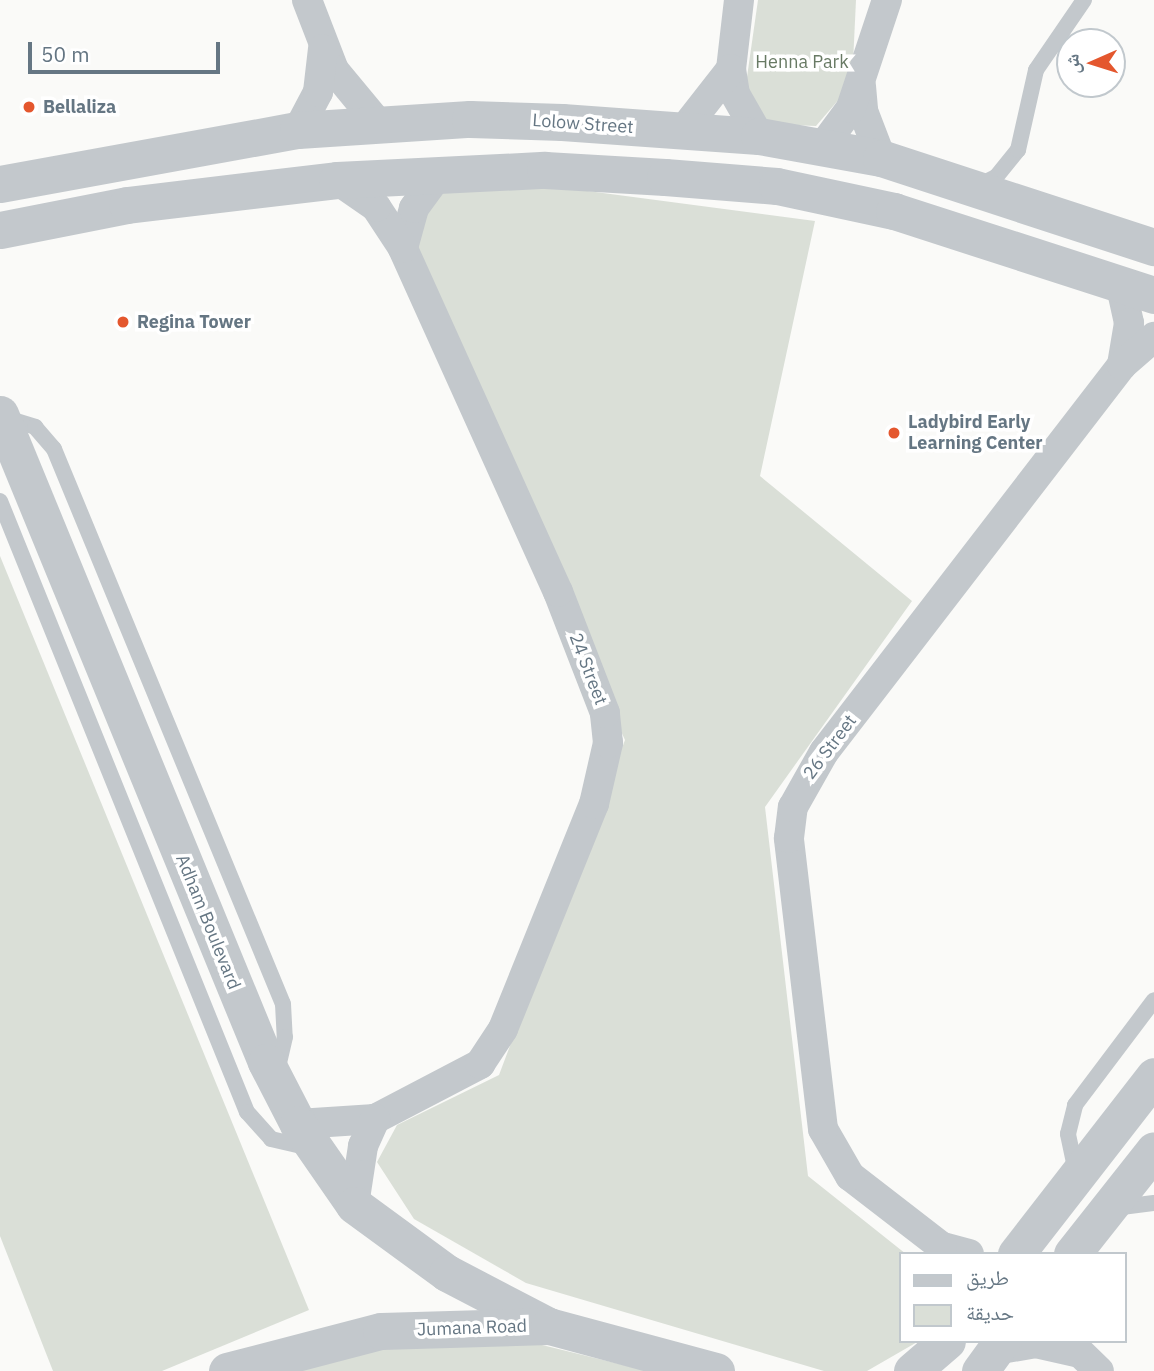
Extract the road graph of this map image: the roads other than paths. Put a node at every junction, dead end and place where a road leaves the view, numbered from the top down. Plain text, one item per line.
1 (307, 0) edge
2 (739, 0) edge
3 (887, 0) edge
4 (1084, 0) edge
5 (323, 49) junction
6 (731, 69) junction
7 (861, 86) junction
8 (377, 122) junction
9 (298, 130) junction
10 (681, 133) junction
11 (760, 136) junction
12 (823, 146) junction
13 (881, 158) junction
14 (438, 175) junction
15 (337, 180) junction
16 (0, 184) edge
17 (979, 185) junction
18 (0, 230) edge
19 (1154, 247) edge
20 (403, 248) junction
21 (1120, 282) junction
22 (1154, 295) edge
23 (1154, 337) edge
24 (1122, 365) junction
25 (0, 416) edge
26 (0, 501) edge
27 (1154, 1000) edge
28 (1154, 1076) edge
29 (375, 1119) junction
30 (307, 1136) junction
31 (1154, 1150) edge
32 (1077, 1176) junction
33 (1154, 1203) edge
34 (354, 1205) junction
35 (1108, 1209) junction
36 (952, 1251) edge
37 (1019, 1252) edge
38 (1074, 1252) edge
39 (549, 1326) junction
40 (945, 1343) edge
41 (992, 1354) edge
42 (1081, 1355) edge
43 (227, 1371) edge
44 (716, 1371) edge
45 (912, 1371) edge

1 - 5 street
2 - 6 street
3 - 7 street
4 - 17 lane
5 - 8 street
5 - 9 street
6 - 10 street
6 - 11 street
7 - 12 street
7 - 13 street
8 - 9 street, Lolow Street
8 - 10 street, Lolow Street
9 - 16 street, Lolow Street
10 - 11 street, Lolow Street
11 - 12 street, Lolow Street
12 - 13 street, Lolow Street
13 - 17 street, Lolow Street
14 - 15 street
14 - 20 street
14 - 21 street
15 - 18 street
15 - 20 street, 24 Street
17 - 19 street, Lolow Street
20 - 29 street, 24 Street
21 - 22 street
21 - 24 street, 26 Street
23 - 24 street, 26 Street
24 - 36 street, 26 Street
25 - 30 street, Adham Boulevard
26 - 30 lane
27 - 32 lane
28 - 32 street
29 - 30 street, 24 Street
29 - 34 street
30 - 34 street, Adham Boulevard
31 - 35 street
32 - 37 street
33 - 35 lane
34 - 39 street, Adham Boulevard
35 - 38 street
39 - 43 street, Jumana Road
39 - 44 street, Jumana Road
40 - 45 street
41 - 42 street

